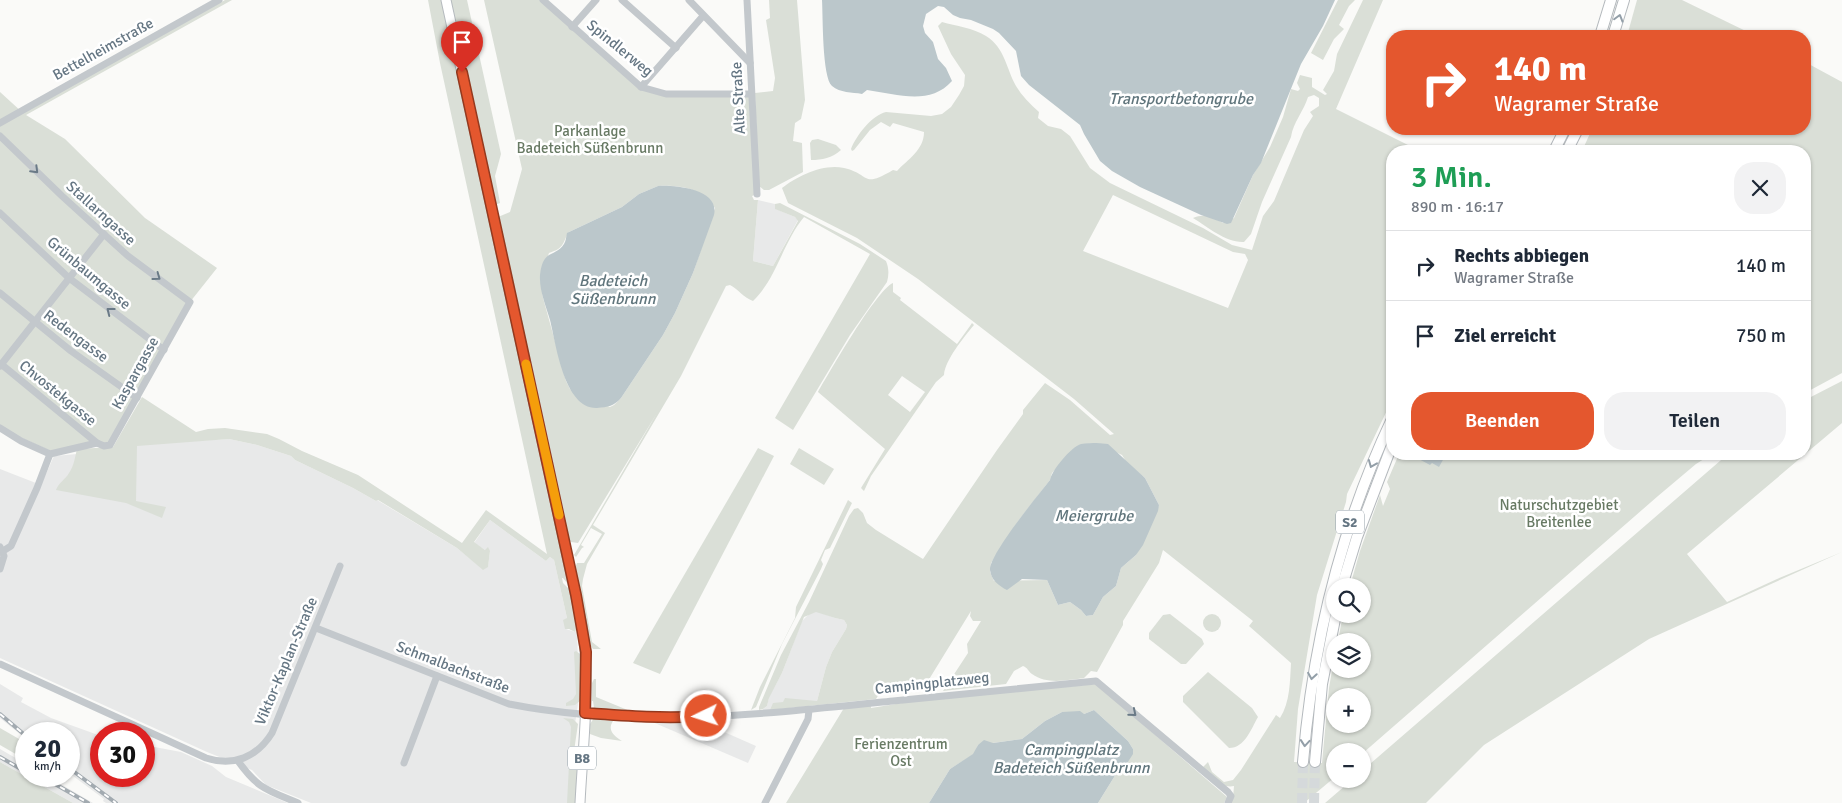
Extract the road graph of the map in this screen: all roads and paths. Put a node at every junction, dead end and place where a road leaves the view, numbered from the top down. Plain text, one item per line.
1 (219, 0) edge
2 (446, 0) edge
3 (543, 0) edge
4 (596, 0) edge
5 (622, 0) edge
6 (689, 0) edge
7 (747, 0) edge
8 (1611, 0) edge
9 (1624, 0) edge
10 (703, 16) junction
11 (572, 27) junction
12 (1602, 30) edge
13 (1616, 30) edge
14 (676, 48) junction
15 (750, 63) junction
16 (641, 87) junction
17 (751, 94) junction
18 (0, 122) edge
19 (0, 136) edge
20 (757, 194) dead end
21 (0, 213) edge
22 (104, 234) junction
23 (69, 278) junction
24 (0, 293) edge
25 (190, 302) joint
26 (35, 323) junction
27 (164, 350) junction
28 (1, 365) edge
29 (137, 398) junction
30 (0, 428) edge
31 (1386, 433) edge
32 (98, 443) junction
33 (50, 454) junction
34 (1386, 460) edge
35 (2, 549) edge
36 (340, 566) dead end
37 (0, 569) edge
38 (1345, 578) edge
39 (1334, 623) edge
40 (316, 628) junction
41 (0, 664) edge
42 (437, 676) junction
43 (809, 710) junction
44 (585, 713) junction
45 (242, 759) junction
46 (1303, 762) tunnel mouth
47 (1315, 762) tunnel mouth
48 (404, 763) dead end
49 (298, 803) edge
50 (580, 803) edge
51 (765, 803) edge
52 (1228, 803) edge

1 - 18 street, Bettelheimstraße
2 - 44 main road, B8
3 - 11 street, Spindlerweg
4 - 11 street
5 - 14 street
6 - 10 street
7 - 15 street, Alte Straße
8 - 12 highway
13 -> 9 highway
10 - 14 street
10 - 15 street
11 - 16 street, Spindlerweg
14 - 16 street
15 - 17 street, Alte Straße
16 - 17 street, Spindlerweg
17 - 20 street, Alte Straße
19 -> 22 street, Stallarngasse
21 - 23 street, Grünbaumgasse
22 - 23 street
22 -> 25 street, Stallarngasse
23 - 26 street
27 -> 23 street, Grünbaumgasse
24 - 26 street, Redengasse
25 - 27 street, Kaspargasse
26 - 28 street
26 - 29 street, Redengasse
27 - 29 street, Kaspargasse
28 - 32 street, Chvostekgasse
29 - 32 street, Kaspargasse
30 - 33 street
31 -> 46 highway, S2
32 - 33 street
33 - 35 street
34 - 38 highway, S2
35 - 37 street
36 - 40 street, Viktor-Kaplan-Straße
39 - 47 highway
40 - 42 street, Schmalbachstraße
40 - 45 street, Viktor-Kaplan-Straße
41 - 45 street
42 - 44 street, Schmalbachstraße
42 - 48 street
43 - 44 street, Campingplatzweg
43 - 51 street
43 -> 52 street, Campingplatzweg
44 - 50 main road, B8
45 - 49 street

